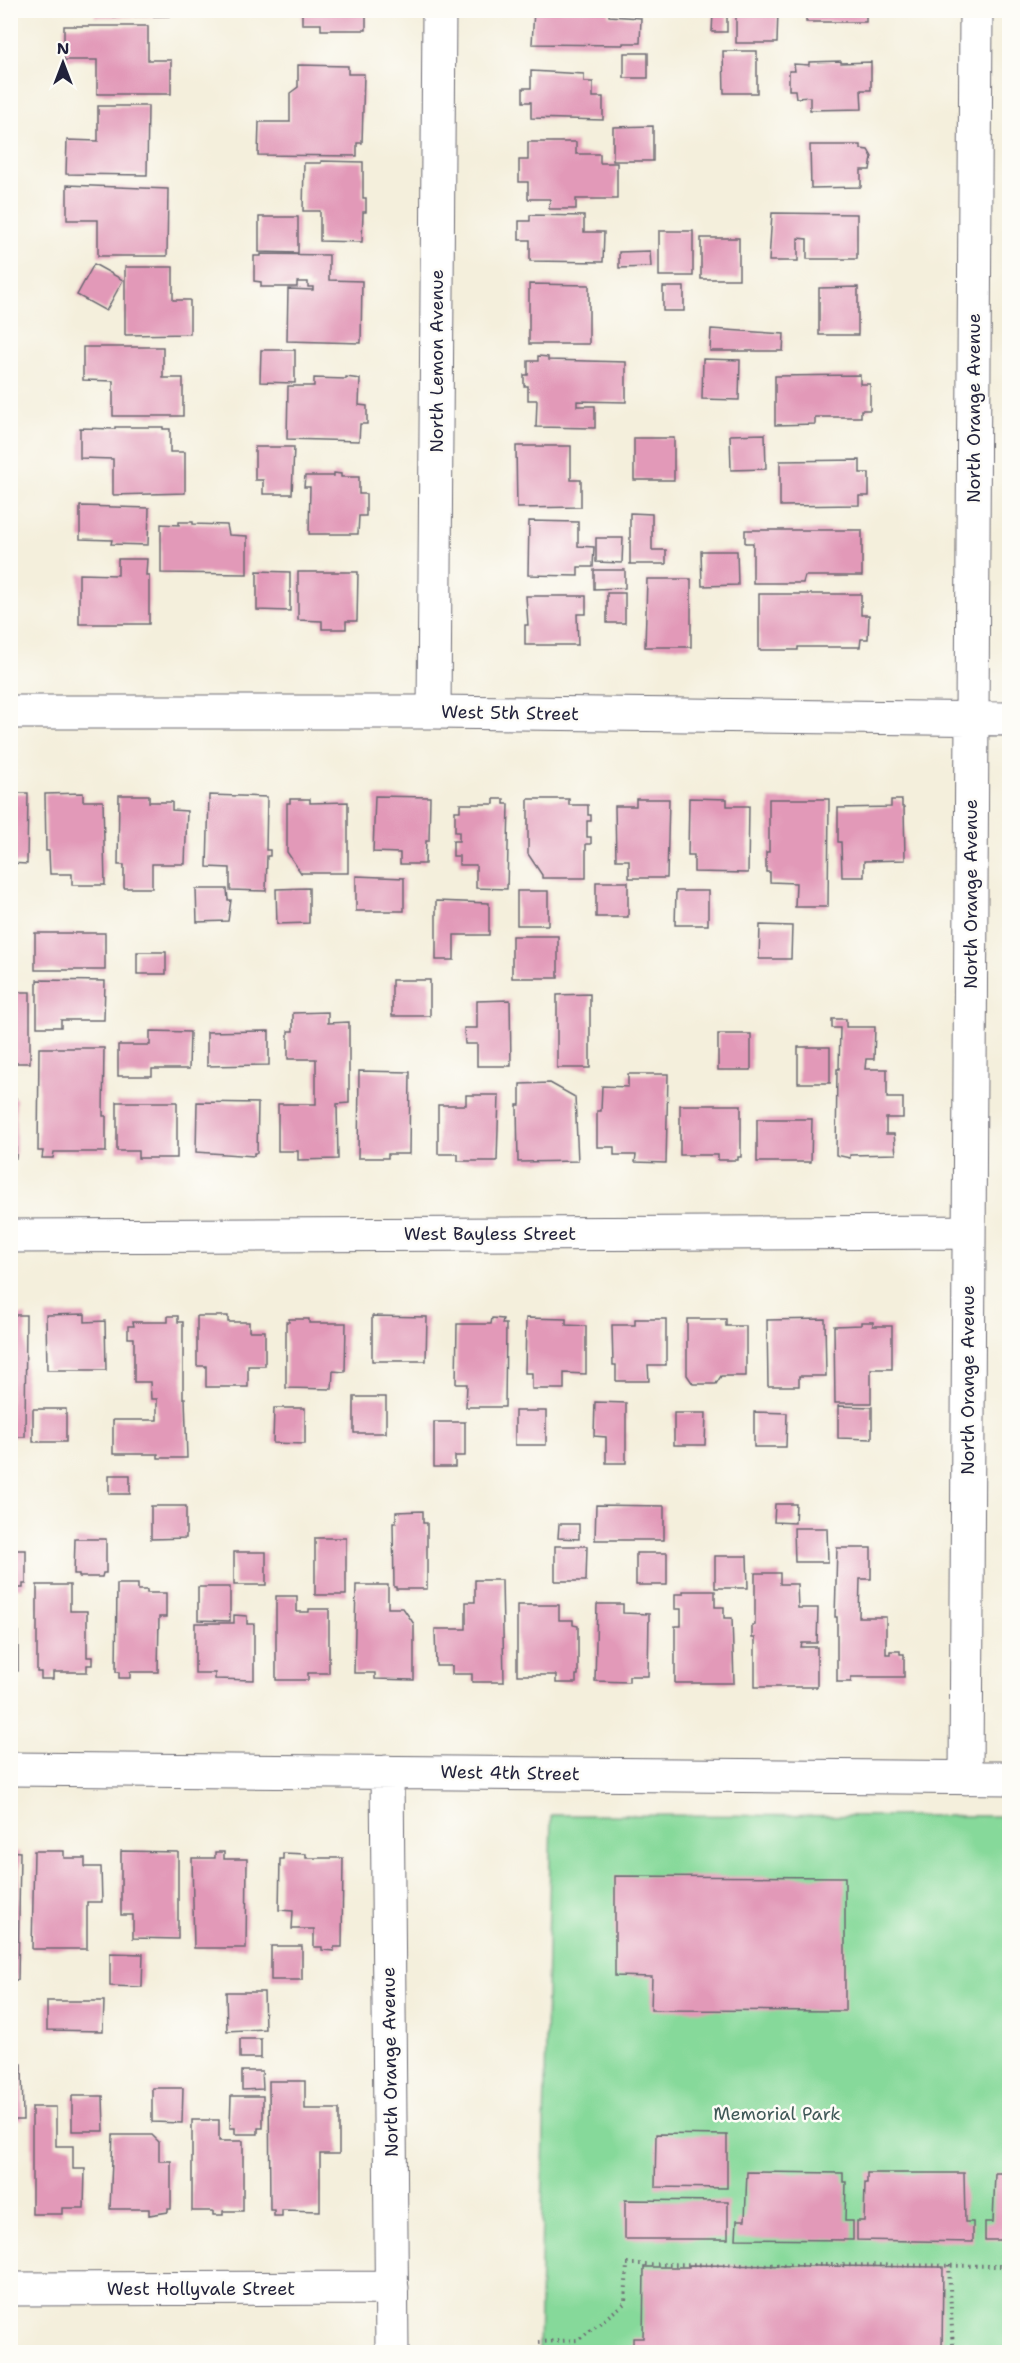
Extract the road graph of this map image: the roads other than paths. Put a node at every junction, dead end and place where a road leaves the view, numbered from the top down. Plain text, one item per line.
1 (439, 10) edge
2 (976, 10) edge
3 (10, 712) edge
4 (434, 712) junction
5 (972, 718) junction
6 (1010, 719) edge
7 (969, 1232) junction
8 (10, 1236) edge
9 (10, 1769) edge
10 (387, 1772) junction
11 (966, 1778) junction
12 (1010, 1778) edge
13 (392, 2288) junction
14 (10, 2289) edge
15 (392, 2352) edge

1 - 4 street, North Lemon Avenue
2 - 5 street, North Orange Avenue
3 - 4 street, West 5th Street
4 - 5 street, West 5th Street
5 - 6 street, West 5th Street
5 - 7 street, North Orange Avenue
7 - 8 street, West Bayless Street
7 - 11 street, North Orange Avenue
9 - 10 street, West 4th Street
10 - 11 street, West 4th Street
10 - 13 street, North Orange Avenue
11 - 12 street, West 4th Street
13 - 14 street, West Hollyvale Street
13 - 15 street, North Orange Avenue

